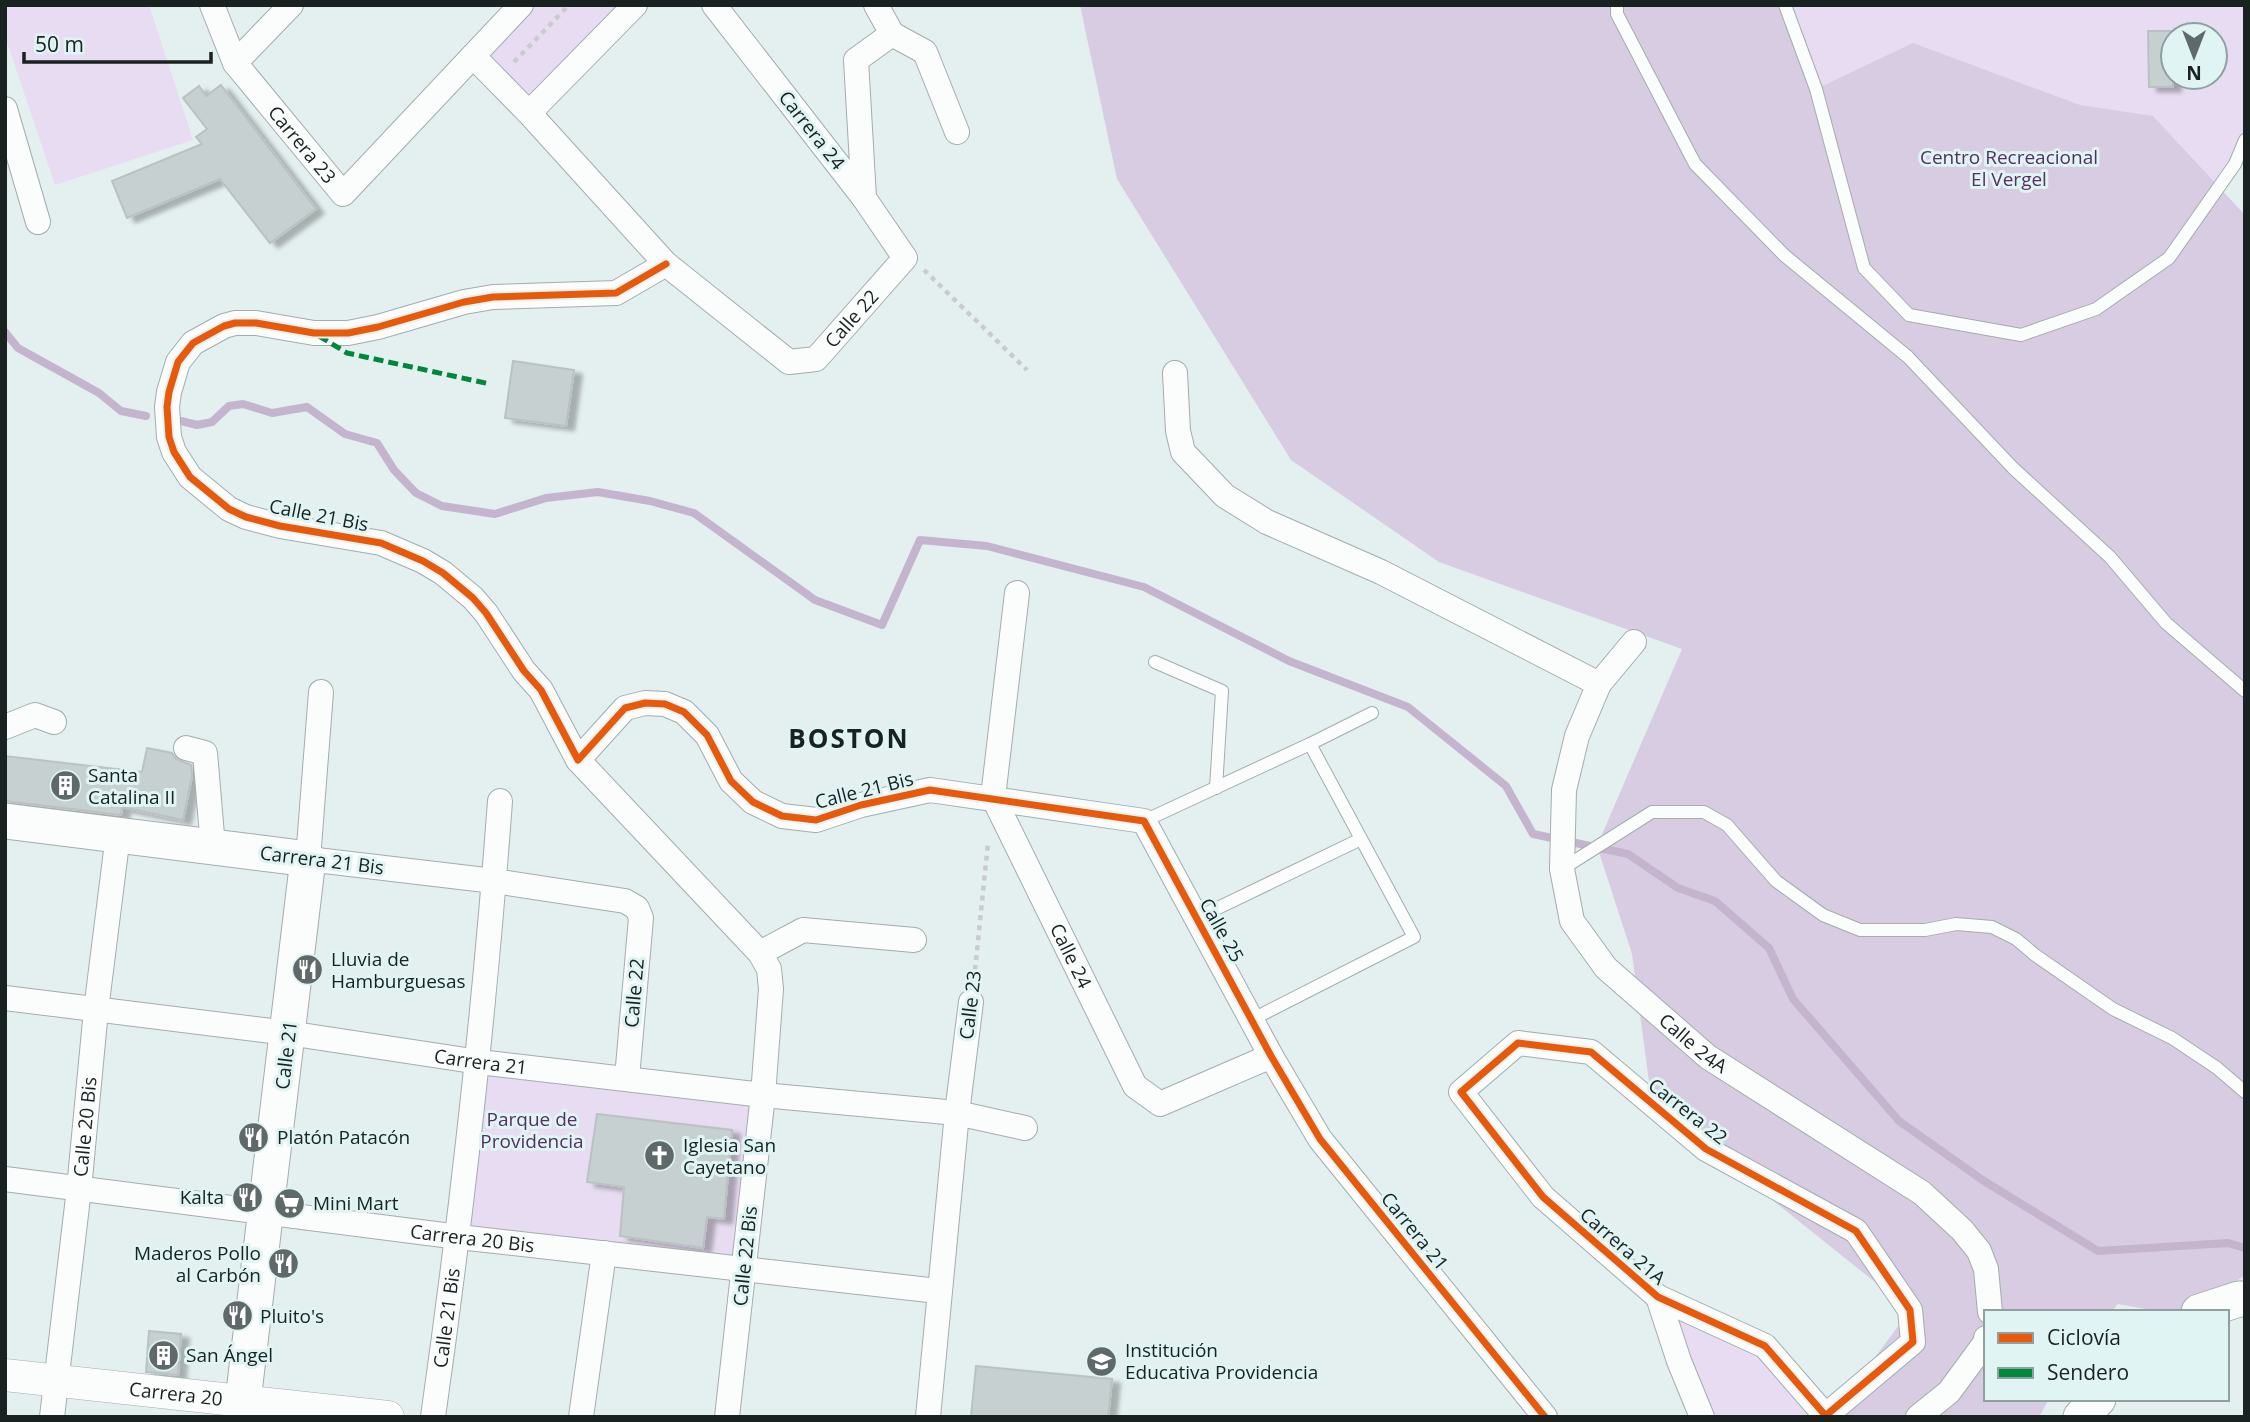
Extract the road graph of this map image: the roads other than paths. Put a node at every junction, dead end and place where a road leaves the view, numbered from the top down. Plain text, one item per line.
1 (212, 5) edge
2 (291, 5) edge
3 (521, 5) edge
4 (635, 5) edge
5 (714, 5) edge
6 (876, 5) edge
7 (1617, 5) edge
8 (1785, 5) edge
9 (892, 34) junction
10 (473, 56) junction
11 (235, 63) junction
12 (5, 109) edge
13 (529, 113) junction
14 (957, 132) dead end
15 (2245, 140) edge
16 (864, 198) junction
17 (38, 222) dead end
18 (905, 258) joint
19 (666, 264) junction
20 (1175, 373) dead end
21 (1017, 593) dead end
22 (1634, 642) dead end
23 (1155, 662) dead end
24 (1599, 684) junction
25 (2245, 691) edge
26 (321, 692) dead end
27 (1372, 713) dead end
28 (54, 722) dead end
29 (5, 727) edge
30 (1310, 744) junction
31 (186, 748) dead end
32 (578, 760) junction
33 (1216, 788) junction
34 (993, 797) junction
35 (500, 801) dead end
36 (5, 821) edge
37 (1144, 821) junction
38 (118, 835) junction
39 (1361, 839) junction
40 (213, 847) junction
41 (308, 859) junction
42 (1562, 869) junction
43 (494, 881) junction
44 (637, 908) joint
45 (1197, 918) junction
46 (914, 940) dead end
47 (760, 953) junction
48 (5, 998) edge
49 (971, 1002) road end
50 (96, 1010) junction
51 (1253, 1019) junction
52 (288, 1033) junction
53 (1272, 1056) junction
54 (479, 1062) junction
55 (627, 1078) junction
56 (1461, 1092) joint
57 (2245, 1093) edge
58 (763, 1095) junction
59 (957, 1113) junction
60 (1025, 1128) dead end
61 (5, 1180) edge
62 (79, 1189) junction
63 (266, 1213) junction
64 (459, 1237) junction
65 (604, 1253) junction
66 (744, 1270) junction
67 (938, 1291) junction
68 (1658, 1297) junction
69 (2245, 1299) edge
70 (1990, 1310) edge
71 (2206, 1310) edge
72 (1984, 1344) edge
73 (5, 1375) edge
74 (56, 1381) junction
75 (2096, 1401) edge
76 (242, 1409) edge
77 (1824, 1416) edge
78 (52, 1417) edge
79 (388, 1417) edge
80 (433, 1417) edge
81 (581, 1417) edge
82 (727, 1417) edge
83 (928, 1417) edge
84 (1545, 1417) edge
85 (1702, 1417) edge
86 (1918, 1417) edge
87 (2081, 1417) edge

1 - 11 street, Carrera 23
2 - 11 street
3 - 10 street
4 - 13 street
5 - 16 street, Carrera 24
6 - 9 street
7 - 25 lane
8 - 15 lane
9 - 14 street
9 - 16 street
10 - 11 street, Carrera 23
10 - 13 street
12 - 17 street
13 - 19 street
16 - 18 street, Carrera 24
18 - 19 street, Calle 22
19 - 32 street, Calle 21 Bis
20 - 24 street
21 - 34 street
22 - 24 street, Calle 24A
23 - 33 lane
24 - 42 street, Calle 24A
26 - 41 street, Calle 21
27 - 30 lane
28 - 29 street
30 - 33 lane
30 - 39 lane
31 - 40 street
32 - 34 street, Calle 21 Bis
32 - 47 street
33 - 37 lane
34 - 37 street, Calle 21 Bis
34 - 53 street, Calle 24
35 - 43 street, Calle 21 Bis
36 - 38 main road, Carrera 21 Bis
37 - 45 street, Calle 25
38 - 40 main road, Carrera 21 Bis
38 - 50 street, Calle 20 Bis
39 - 45 lane
39 - 51 lane
40 - 41 main road, Carrera 21 Bis
41 - 43 street, Carrera 21 Bis
41 - 52 main road, Calle 21
42 - 57 lane
42 - 70 street, Calle 24A
43 - 44 street, Carrera 21 Bis
43 - 54 street, Calle 21 Bis
44 - 55 street, Calle 22
45 - 51 street, Calle 25
46 - 47 street
47 - 58 street, Calle 22 Bis
48 - 50 street, Carrera 21
49 - 59 street, Calle 23
50 - 52 street, Carrera 21
50 - 62 street, Calle 20 Bis
51 - 53 street, Calle 25
52 - 54 street, Carrera 21
52 - 63 main road, Calle 21
53 - 84 street, Carrera 21
54 - 55 street, Carrera 21
54 - 64 street, Calle 21 Bis
55 - 58 street, Carrera 21
56 - 68 street, Carrera 21A
56 - 77 street, Carrera 22
58 - 59 street, Carrera 21
58 - 66 street, Calle 22 Bis
59 - 60 street, Carrera 21
59 - 67 street, Calle 23
61 - 62 street, Carrera 20 Bis
62 - 63 street, Carrera 20 Bis
62 - 74 street, Calle 20 Bis
63 - 64 street, Carrera 20 Bis
63 - 76 main road, Calle 21
64 - 65 street, Carrera 20 Bis
64 - 80 street, Calle 21 Bis
65 - 66 street, Carrera 20 Bis
65 - 81 street
66 - 67 street, Carrera 20 Bis
66 - 82 street, Calle 22 Bis
67 - 83 street, Calle 23
68 - 77 street, Carrera 21A
68 - 85 street
69 - 71 main road
72 - 86 street
73 - 74 street, Carrera 20
74 - 76 street, Carrera 20
74 - 78 street, Calle 20 Bis
75 - 87 main road
76 - 79 street, Carrera 20

